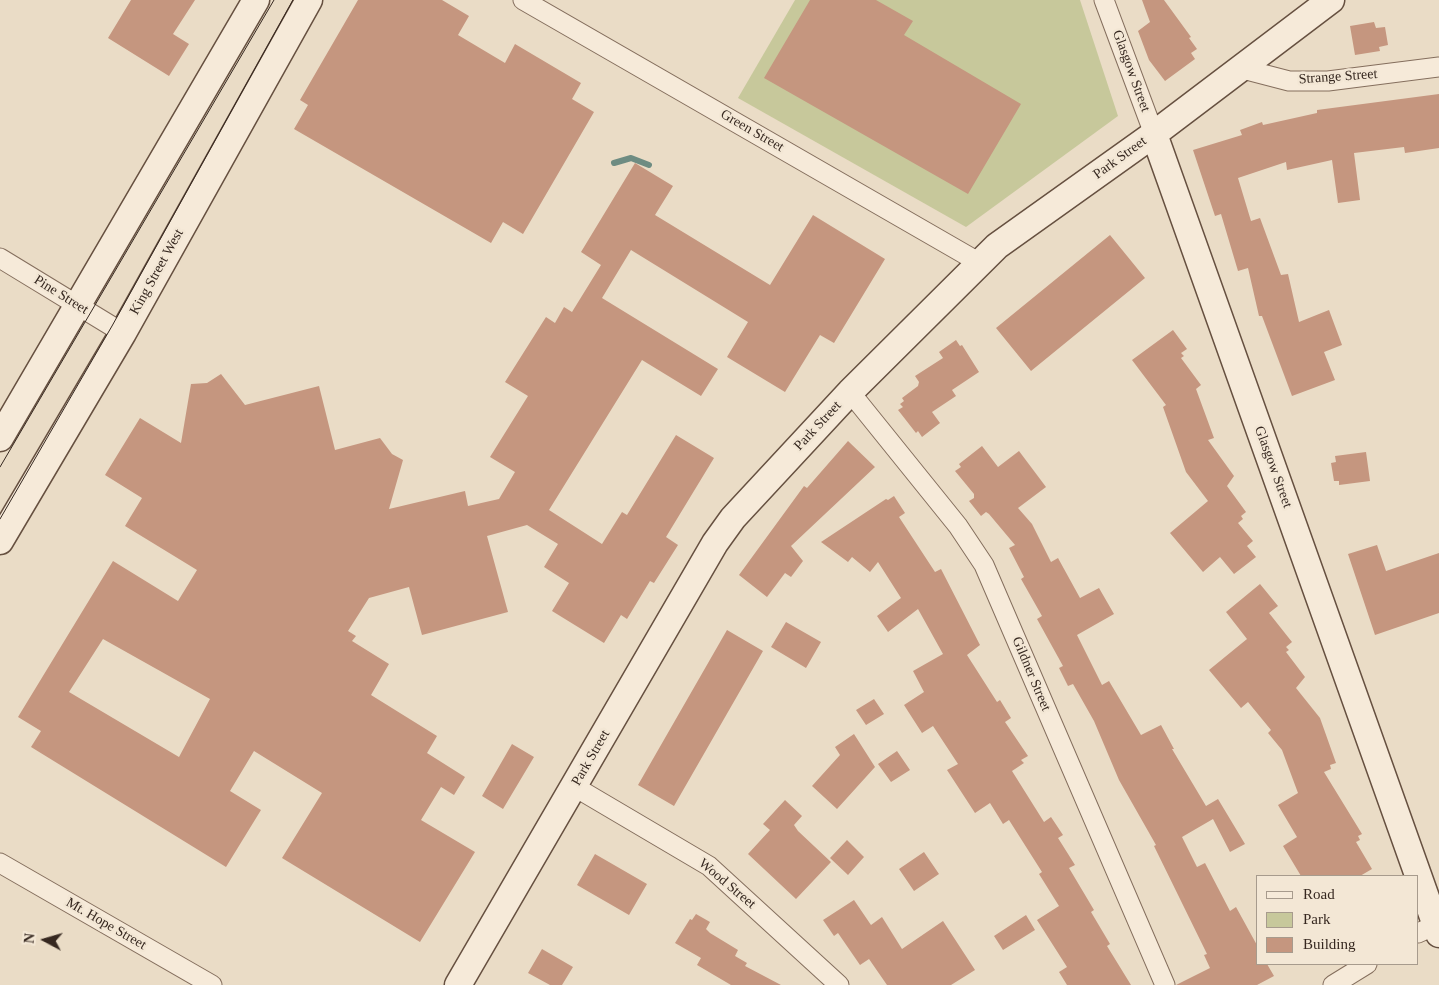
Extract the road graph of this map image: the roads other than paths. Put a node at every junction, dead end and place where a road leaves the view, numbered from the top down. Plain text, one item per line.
1 (256, 0) edge
2 (309, 0) edge
3 (524, 0) edge
4 (1104, 0) edge
5 (1331, 0) edge
6 (1439, 67) edge
7 (1239, 68) junction
8 (1154, 134) junction
9 (0, 258) edge
10 (980, 263) junction
11 (77, 304) junction
12 (122, 333) junction
13 (850, 392) junction
14 (0, 438) edge
15 (0, 542) edge
16 (575, 787) junction
17 (0, 864) edge
18 (1412, 875) edge
19 (1419, 896) edge
20 (1431, 931) edge
21 (1365, 965) edge
22 (212, 985) edge
23 (458, 985) edge
24 (838, 985) edge
25 (1166, 985) edge
26 (1333, 985) edge

1 - 11 street
2 - 12 street, King Street West
3 - 10 street, Green Street
4 - 8 street, Glasgow Street
5 - 7 street, Park Street
6 - 7 street, Strange Street
7 - 8 street, Park Street
8 - 10 street, Park Street
8 - 18 street, Glasgow Street
9 - 11 street, Pine Street
10 - 13 street, Park Street
11 - 12 street, Pine Street
11 - 14 street
12 - 15 street, King Street West
13 - 16 street, Park Street
13 - 25 street, Gildner Street
16 - 23 street, Park Street
16 - 24 street, Wood Street
17 - 22 street, Mt. Hope Street
19 - 20 street, Glasgow Street
21 - 26 street

